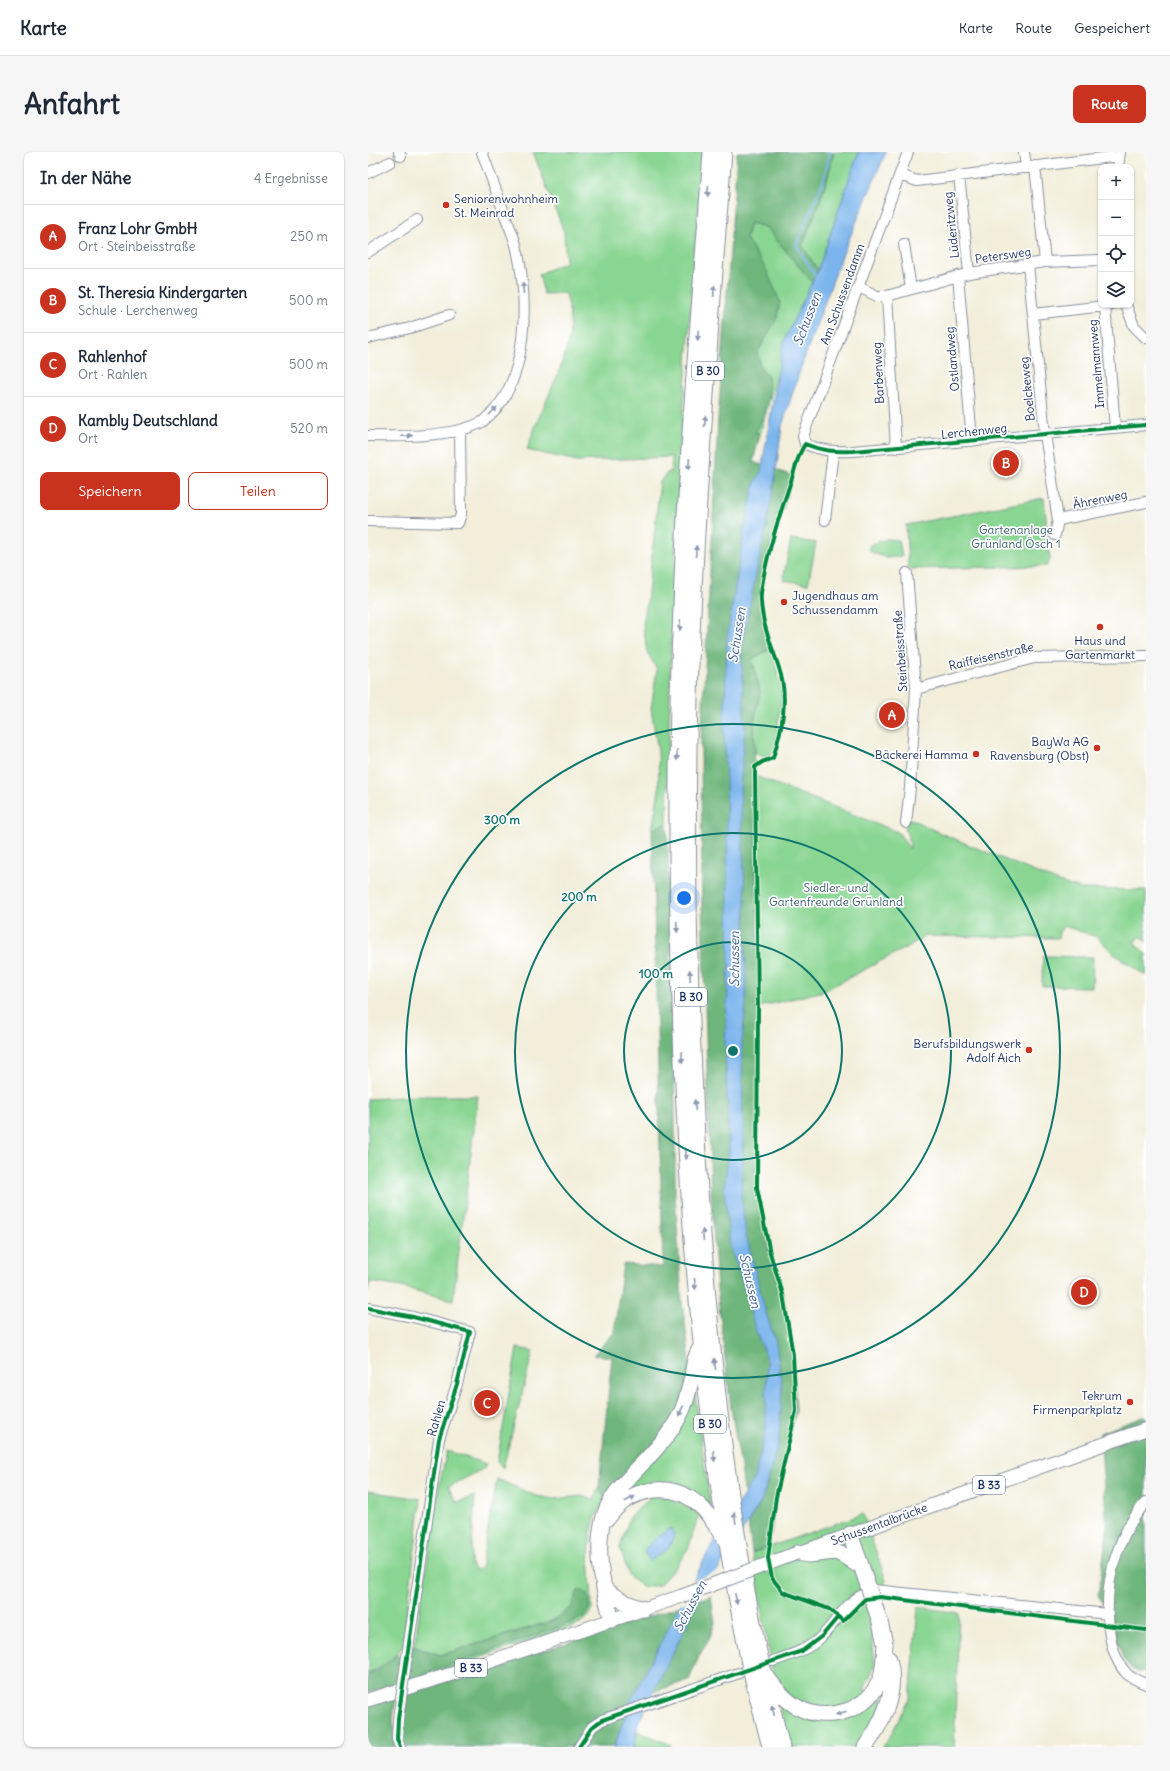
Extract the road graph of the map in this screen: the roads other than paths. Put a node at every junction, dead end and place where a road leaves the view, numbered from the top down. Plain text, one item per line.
1 (482, 152) edge
2 (711, 152) edge
3 (724, 152) edge
4 (908, 152) edge
5 (1024, 152) edge
6 (1120, 154) edge
7 (1078, 157) edge
8 (390, 162) dead end
9 (1118, 164) edge
10 (1030, 167) junction
11 (368, 173) edge
12 (900, 174) junction
13 (959, 175) junction
14 (417, 220) dead end
15 (904, 244) dead end
16 (368, 252) edge
17 (1098, 260) edge
18 (1045, 262) junction
19 (1028, 265) junction
20 (969, 273) junction
21 (958, 276) junction
22 (859, 287) junction
23 (911, 289) junction
24 (887, 296) junction
25 (1098, 307) edge
26 (1108, 308) edge
27 (1127, 308) edge
28 (1033, 314) junction
29 (449, 315) dead end
30 (368, 338) edge
31 (1146, 338) edge
32 (1146, 425) edge
33 (1115, 428) junction
34 (460, 430) junction
35 (1045, 434) junction
36 (368, 436) edge
37 (972, 441) junction
38 (805, 444) joint
39 (896, 448) junction
40 (833, 452) junction
41 (1146, 502) edge
42 (825, 520) dead end
43 (1058, 520) junction
44 (368, 521) edge
45 (1055, 535) dead end
46 (907, 573) dead end
47 (1146, 656) edge
48 (916, 689) junction
49 (906, 823) dead end
50 (368, 1308) edge
51 (700, 1348) junction
52 (1146, 1429) edge
53 (1128, 1436) junction
54 (1146, 1437) edge
55 (1146, 1502) edge
56 (603, 1526) junction
57 (850, 1534) junction
58 (727, 1543) junction
59 (797, 1553) junction
60 (862, 1568) junction
61 (604, 1589) junction
62 (644, 1609) junction
63 (1108, 1614) junction
64 (612, 1620) junction
65 (885, 1644) junction
66 (754, 1655) junction
67 (763, 1671) junction
68 (739, 1673) dead end
69 (1146, 1684) edge
70 (368, 1700) edge
71 (400, 1747) edge
72 (579, 1747) edge
73 (770, 1747) edge
74 (782, 1747) edge
75 (865, 1747) edge

34 -> 1 street
2 -> 51 highway, B 30
66 -> 3 highway, B 30
4 - 12 street, Am Schussendamm
5 - 10 street
6 - 7 street
6 - 9 street
7 - 10 street
8 - 11 street
10 - 13 street
10 - 18 street
12 - 13 street
12 - 22 street, Am Schussendamm
13 - 20 street, Lüderitzweg
14 - 16 street
15 - 23 street
17 - 18 street, Petersweg
18 - 19 street, Petersweg
19 - 20 street, Petersweg
19 - 28 street, Boelckeweg
20 - 21 street, Petersweg
21 - 23 street, Petersweg
21 - 37 street, Ostlandweg
22 - 24 street, Petersweg
22 - 38 street, Am Schussendamm
23 - 24 street, Petersweg
24 - 39 street, Barbenweg
25 - 28 street
26 - 33 street, Immelmannweg
27 - 31 street
28 - 35 street, Boelckeweg
29 - 30 street
32 - 33 street, Lerchenweg
33 - 35 street, Lerchenweg
36 -> 34 street
34 - 44 street
35 - 37 street, Lerchenweg
35 - 43 street, Boelckeweg
37 - 39 street, Lerchenweg
38 - 40 street, Lerchenweg
39 - 40 street, Lerchenweg
40 - 42 street
41 - 43 street, Ährenweg
43 - 45 street, Boelckeweg
46 - 48 street, Steinbeisstraße
47 - 48 street, Raiffeisenstraße
48 - 49 street, Steinbeisstraße
50 - 71 street, Rahlen, bridge
51 -> 56 highway
51 -> 58 highway, B 30
52 - 53 main road, Schussentalbrücke / B 33
53 - 54 street
53 - 57 main road, Schussentalbrücke / B 33
55 - 63 street
56 -> 58 highway
56 - 61 highway
57 - 59 main road, Schussentalbrücke / B 33
57 - 60 highway
58 -> 66 highway, B 30
59 - 60 highway
59 - 62 main road, Schussentalbrücke / B 33, bridge
60 - 65 highway, bridge
61 - 62 highway
61 - 64 highway
62 - 64 main road, Schussentalbrücke / B 33
63 - 67 street
63 - 69 street
64 - 70 main road, B 33
65 -> 67 highway
65 - 75 highway
66 - 67 highway, B 30, bridge
67 - 73 highway, B 30
74 -> 67 highway, B 30
68 - 72 street

